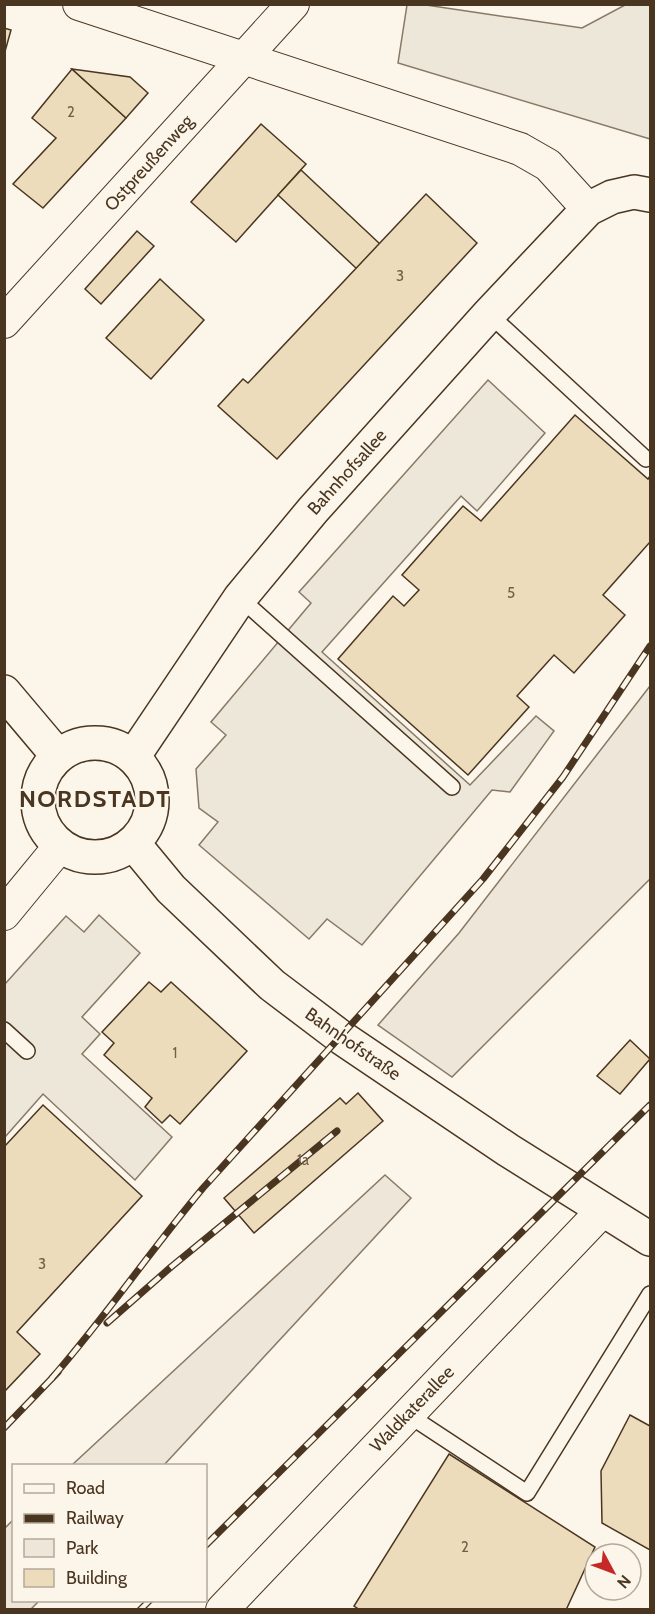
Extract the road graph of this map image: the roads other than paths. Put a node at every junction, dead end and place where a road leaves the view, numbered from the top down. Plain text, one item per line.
1 (79, 4) edge
2 (293, 4) edge
3 (245, 58) junction
4 (651, 195) edge
5 (588, 208) junction
6 (489, 314) junction
7 (4, 322) edge
8 (646, 459) dead end
9 (240, 598) junction
10 (4, 692) edge
11 (58, 756) junction
12 (133, 758) junction
13 (452, 787) dead end
14 (133, 843) junction
15 (60, 846) junction
16 (4, 914) edge
17 (4, 1030) edge
18 (27, 1051) dead end
19 (603, 1210) junction
20 (651, 1239) edge
21 (651, 1294) edge
22 (407, 1414) junction
23 (222, 1610) edge

1 - 3 street
2 - 3 street, Ostpreußenweg
3 - 5 street
3 - 7 street, Ostpreußenweg
4 - 5 main road, Bahnhofsallee
5 - 6 main road, Bahnhofsallee
6 - 8 lane
6 - 9 main road, Bahnhofsallee
9 - 12 main road, Bahnhofsallee
9 - 13 lane
10 - 11 main road
11 - 12 main road
11 - 15 main road
12 - 14 main road
14 - 15 main road
14 - 19 main road, Bahnhofstraße
15 - 16 street
17 - 18 lane
19 - 20 main road, Bahnhofstraße
19 - 22 street, Waldkaterallee
21 - 22 lane
22 - 23 street, Waldkaterallee

